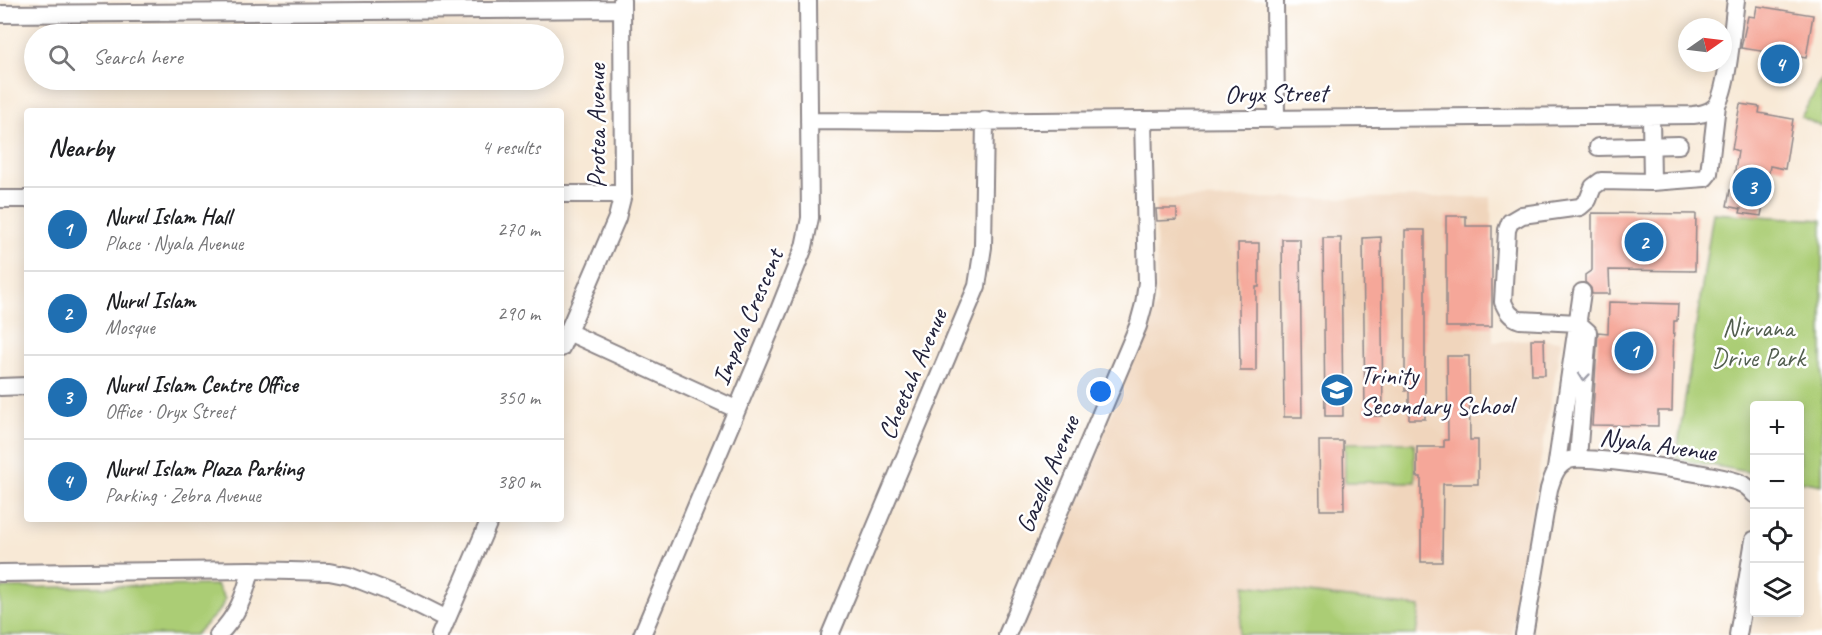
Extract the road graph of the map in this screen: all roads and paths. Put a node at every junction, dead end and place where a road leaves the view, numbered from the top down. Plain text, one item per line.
1 (808, 0) edge
2 (1275, 0) edge
3 (1736, 0) edge
4 (622, 4) edge
5 (0, 14) edge
6 (1717, 105) junction
7 (1651, 116) junction
8 (986, 120) junction
9 (1143, 120) junction
10 (1276, 120) junction
11 (809, 121) junction
12 (1679, 146) dead end
13 (1598, 147) dead end
14 (1651, 147) junction
15 (1652, 182) junction
16 (564, 194) edge
17 (623, 194) junction
18 (0, 199) edge
19 (24, 199) edge
20 (1582, 292) dead end
21 (1578, 323) junction
22 (568, 332) junction
23 (564, 341) edge
24 (24, 386) edge
25 (0, 387) edge
26 (736, 409) junction
27 (1578, 458) junction
28 (1555, 471) junction
29 (1750, 489) edge
30 (489, 522) edge
31 (1751, 563) edge
32 (251, 570) junction
33 (0, 573) edge
34 (447, 619) junction
35 (836, 633) edge
36 (219, 635) edge
37 (440, 635) edge
38 (642, 635) edge
39 (1007, 635) edge
40 (1524, 635) edge
41 (1738, 635) edge

1 - 11 street, Impala Crescent
2 - 10 street
3 - 6 street
4 - 5 street
4 - 17 street, Protea Avenue
6 - 7 street, Oryx Street
6 - 15 street
7 - 10 street, Oryx Street
7 - 14 street
8 - 9 street, Oryx Street
8 - 11 street, Oryx Street
8 - 35 street, Cheetah Avenue
9 - 10 street, Oryx Street
9 - 39 street, Gazelle Avenue
11 - 26 street, Impala Crescent
12 - 14 street
13 - 14 street
14 - 15 street
15 - 21 street
16 - 17 street
17 - 22 street, Protea Avenue
18 - 19 street
20 - 21 street
21 -> 27 street
21 - 28 street
22 - 23 street, Protea Avenue
22 - 26 street
24 - 25 street
26 - 38 street, Impala Crescent
27 - 28 street, Nyala Avenue
27 - 29 street, Nyala Avenue
28 - 40 street
30 - 34 street
31 - 41 street
32 - 33 street
32 - 34 street
32 - 36 street
34 - 37 street

